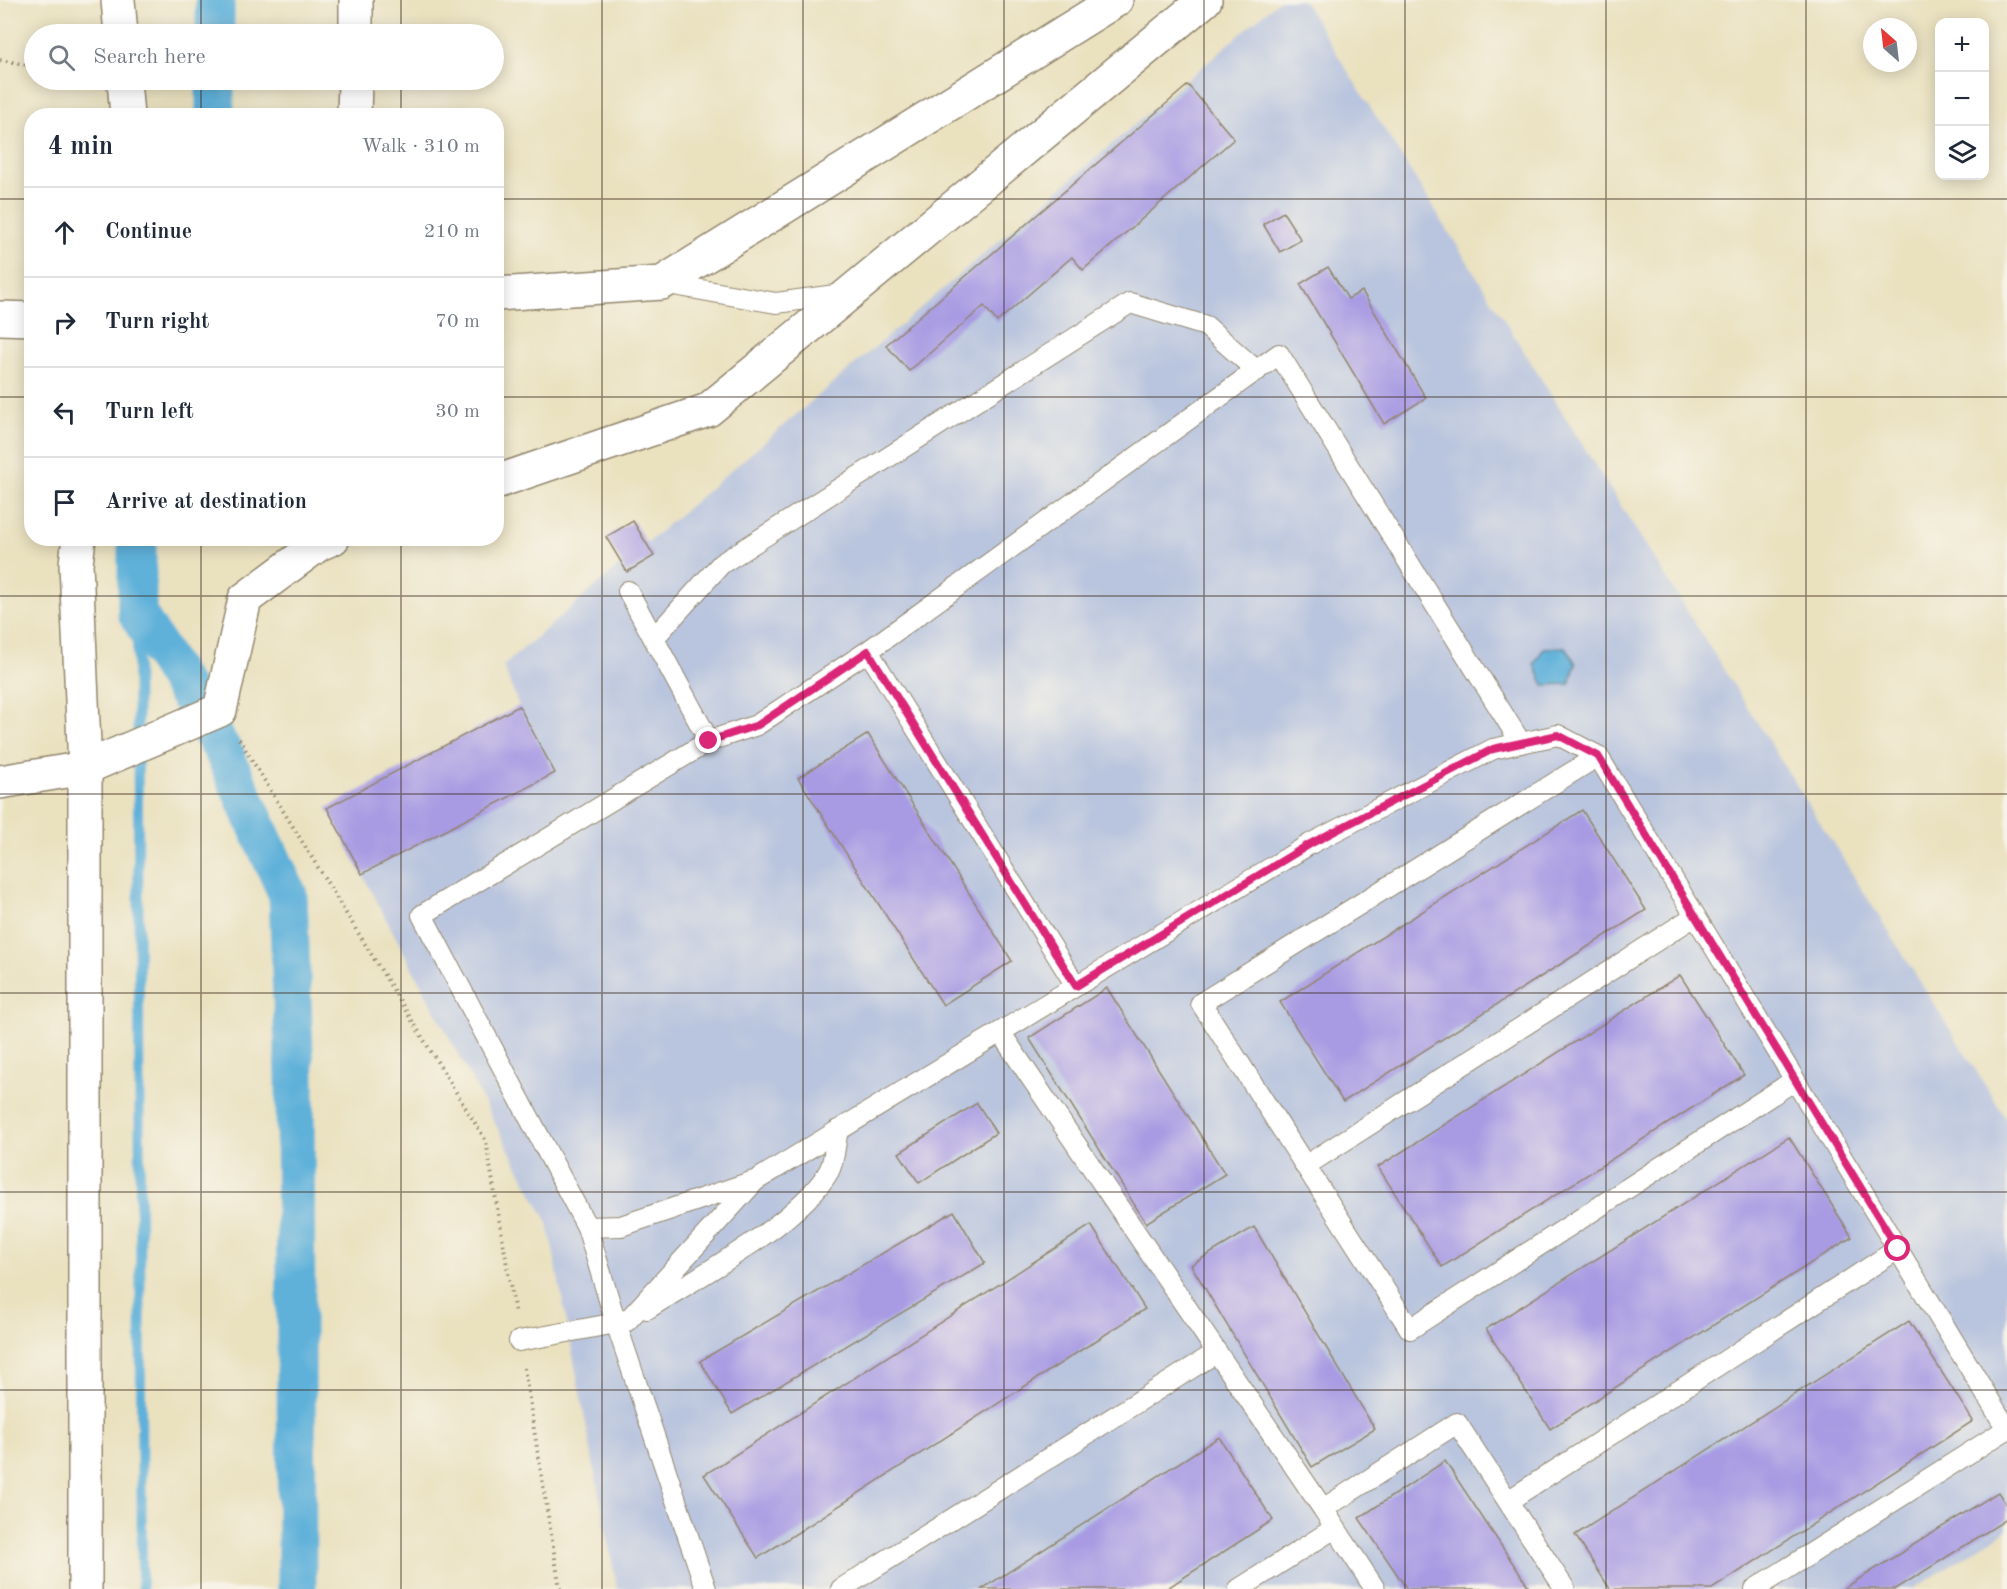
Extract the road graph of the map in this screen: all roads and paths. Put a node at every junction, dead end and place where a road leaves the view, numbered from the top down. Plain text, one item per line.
1 (118, 0) edge
2 (356, 0) edge
3 (1116, 0) edge
4 (1205, 0) edge
5 (120, 24) edge
6 (356, 24) edge
7 (0, 60) edge
8 (24, 64) edge
9 (125, 90) edge
10 (355, 90) edge
11 (126, 108) edge
12 (354, 108) edge
13 (662, 283) junction
14 (504, 293) edge
15 (849, 293) junction
16 (0, 318) edge
17 (24, 319) edge
18 (1257, 371) junction
19 (504, 479) edge
20 (78, 546) edge
21 (316, 546) edge
22 (628, 591) dead end
23 (654, 638) junction
24 (868, 651) junction
25 (220, 710) junction
26 (709, 741) junction
27 (1521, 743) junction
28 (1598, 756) junction
29 (85, 768) junction
30 (0, 782) edge
31 (1695, 916) junction
32 (1076, 986) junction
33 (1000, 1032) junction
34 (1795, 1080) junction
35 (838, 1130) junction
36 (1305, 1166) junction
37 (755, 1181) junction
38 (587, 1227) junction
39 (1898, 1249) junction
40 (622, 1322) junction
41 (519, 1341) junction
42 (1217, 1352) junction
43 (2007, 1429) edge
44 (1508, 1501) junction
45 (1323, 1509) junction
46 (1335, 1528) junction
47 (85, 1589) edge
48 (560, 1589) edge
49 (706, 1589) edge
50 (841, 1589) edge
51 (1239, 1589) edge
52 (1375, 1589) edge
53 (1565, 1589) edge
54 (1755, 1589) edge

1 - 5 street
2 - 6 street
3 - 13 street
4 - 15 street
7 - 8 path
9 - 11 street
10 - 12 street
13 - 14 street
13 - 15 lane
15 - 19 street
16 - 17 street
18 - 23 lane
18 - 24 lane
18 - 27 lane
20 - 29 street
21 - 25 street
22 - 23 lane
23 - 26 lane
24 - 26 lane
24 - 32 lane
25 - 29 street
25 - 41 path
26 - 38 lane
27 - 28 lane
27 - 32 lane
28 - 31 lane
28 - 36 lane
29 - 30 street
29 - 47 street
31 - 34 lane
31 - 36 lane
32 - 33 lane
33 - 35 lane
33 - 42 lane
34 - 36 lane
34 - 39 lane
35 - 37 lane
35 - 40 lane
37 - 38 lane
37 - 40 lane
38 - 40 lane
39 - 43 lane
39 - 44 lane
40 - 41 lane
40 - 49 lane
41 - 48 path
42 - 45 lane
42 - 50 lane
43 - 54 lane
44 - 45 lane
44 - 53 lane
45 - 46 lane
46 - 51 lane
46 - 52 lane

